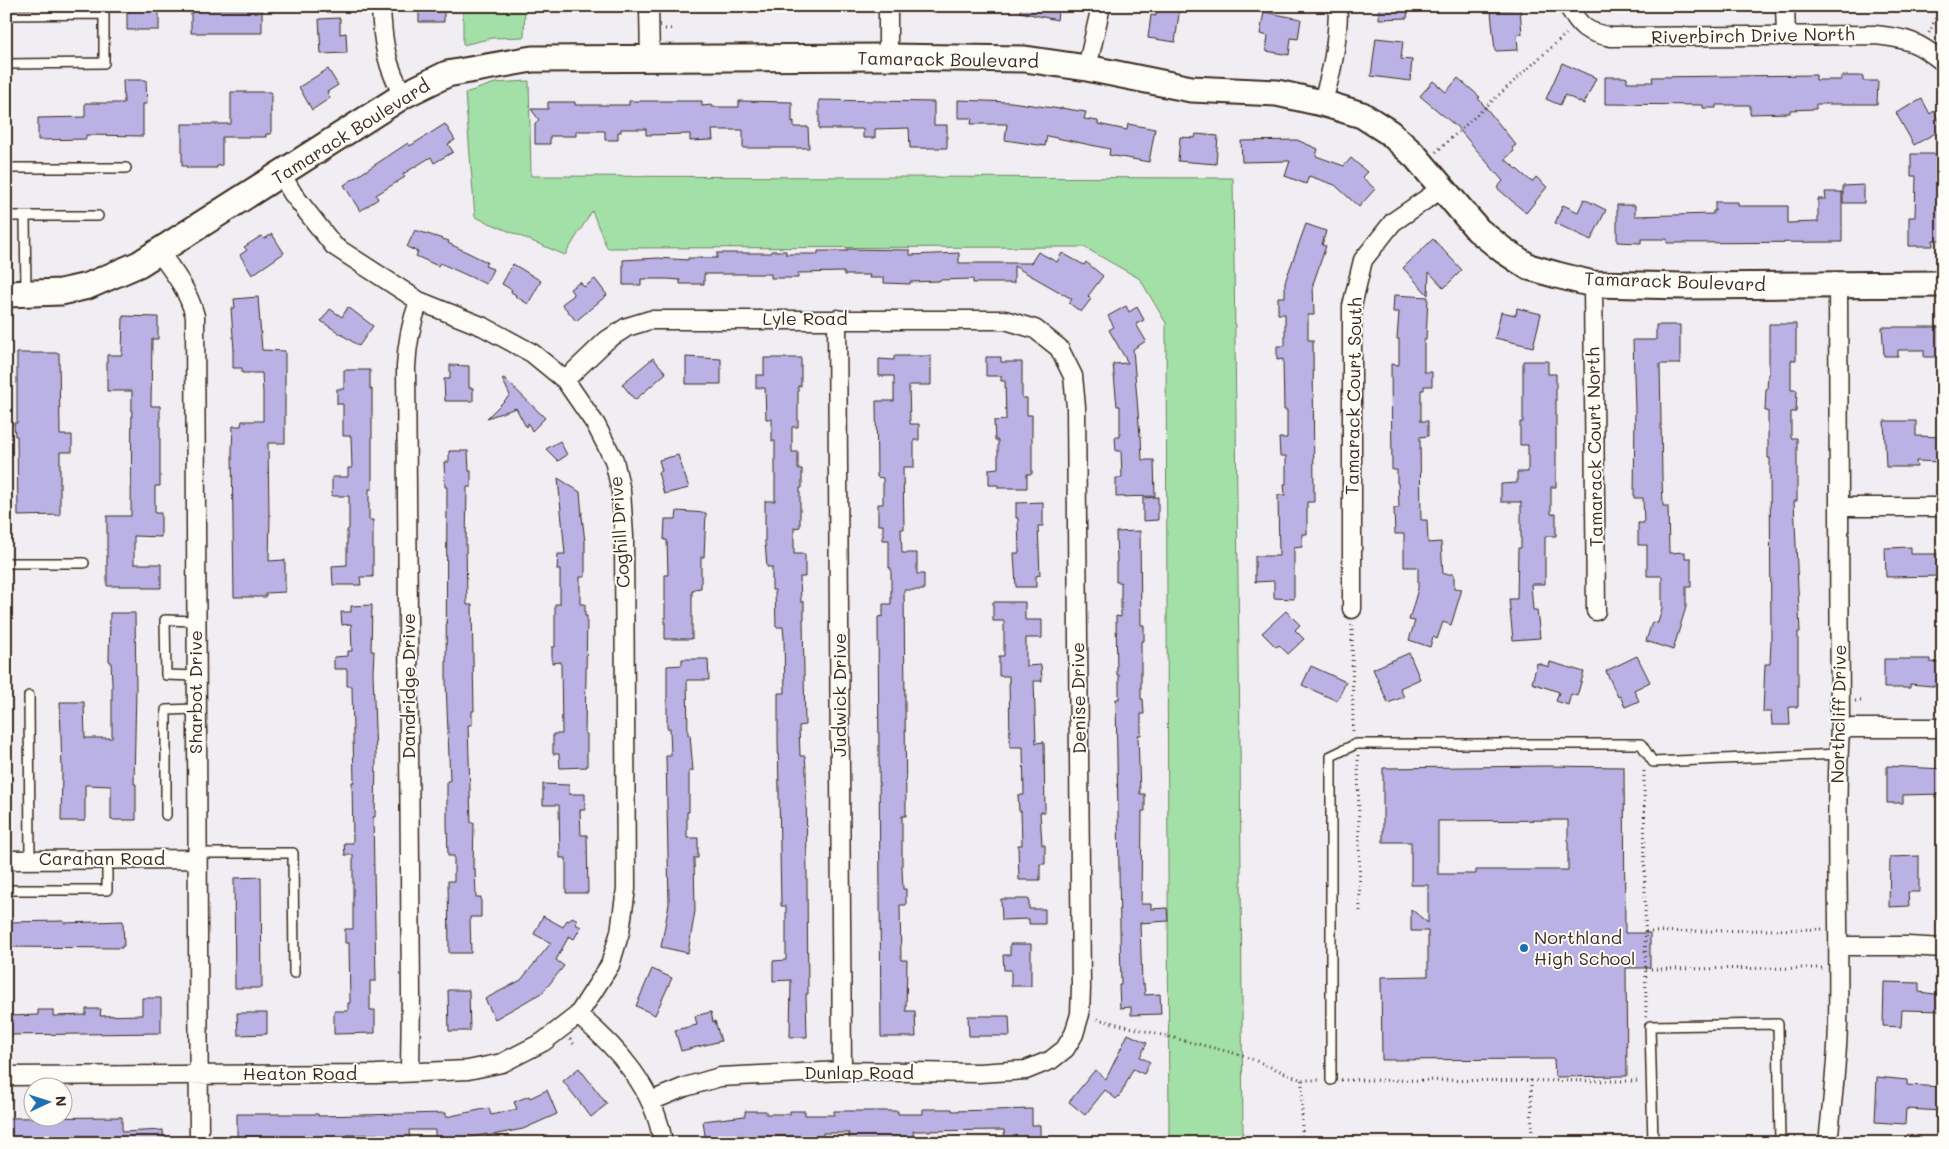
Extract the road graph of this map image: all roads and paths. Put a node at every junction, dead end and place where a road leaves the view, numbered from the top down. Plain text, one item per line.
1 (381, 6) edge
2 (650, 6) edge
3 (888, 6) edge
4 (1101, 6) edge
5 (1338, 6) edge
6 (1568, 6) edge
7 (1785, 6) edge
8 (1940, 6) edge
9 (6, 15) edge
10 (664, 29) dead end
11 (672, 29) dead end
12 (1566, 34) dead end
13 (1786, 36) junction
14 (1923, 46) junction
15 (888, 57) junction
16 (650, 60) junction
17 (1943, 62) edge
18 (6, 64) edge
19 (1087, 68) junction
20 (404, 95) junction
21 (1322, 103) junction
22 (1438, 151) dead end
23 (6, 168) edge
24 (126, 168) dead end
25 (281, 174) junction
26 (1441, 189) junction
27 (6, 216) edge
28 (25, 216) junction
29 (98, 216) dead end
30 (159, 252) junction
31 (1593, 284) junction
32 (1943, 284) edge
33 (1838, 285) junction
34 (16, 294) edge
35 (419, 302) junction
36 (837, 320) junction
37 (1059, 348) joint
38 (565, 380) junction
39 (1839, 507) junction
40 (1943, 507) edge
41 (6, 563) edge
42 (84, 563) dead end
43 (1352, 610) joint
44 (1596, 611) dead end
45 (196, 621) junction
46 (196, 676) junction
47 (29, 696) dead end
48 (196, 709) junction
49 (1840, 728) junction
50 (1943, 728) edge
51 (1356, 744) junction
52 (1839, 754) junction
53 (1644, 762) dead end
54 (166, 815) dead end
55 (197, 856) junction
56 (30, 859) junction
57 (107, 859) junction
58 (6, 860) edge
59 (6, 890) edge
60 (1360, 912) dead end
61 (1838, 928) junction
62 (1646, 932) junction
63 (1839, 946) junction
64 (1943, 948) edge
65 (1838, 967) junction
66 (1646, 969) junction
67 (294, 973) dead end
68 (578, 1015) junction
69 (1097, 1019) dead end
70 (1646, 1023) dead end
71 (1065, 1048) joint
72 (842, 1071) junction
73 (410, 1072) junction
74 (199, 1074) junction
75 (6, 1076) edge
76 (1302, 1080) junction
77 (1332, 1080) junction
78 (1531, 1080) junction
79 (1651, 1080) junction
80 (651, 1101) junction
81 (200, 1143) edge
82 (663, 1143) edge
83 (1302, 1143) edge
84 (1532, 1143) edge
85 (1652, 1143) edge
86 (1780, 1143) edge
87 (1828, 1143) edge

1 - 20 street
2 - 16 street
3 - 15 street
4 - 19 street
5 - 21 street
6 - 13 street, Riverbirch Drive North
7 - 13 street
8 - 14 path
9 - 18 lane
10 - 11 path
12 - 22 path
13 - 14 street, Riverbirch Drive North
14 - 17 street, Riverbirch Drive North
15 - 16 street, Tamarack Boulevard
15 - 19 street, Tamarack Boulevard
16 - 20 street, Tamarack Boulevard
19 - 21 street, Tamarack Boulevard
20 - 25 street, Tamarack Boulevard
21 - 26 street, Tamarack Boulevard
23 - 24 lane
25 - 30 street, Tamarack Boulevard
25 - 35 street, Coghill Drive
26 - 31 street, Tamarack Boulevard
26 - 43 street, Tamarack Court South
27 - 28 lane
28 - 29 lane
28 - 34 lane
30 - 34 street, Tamarack Boulevard
30 - 45 street, Sharbot Drive
31 - 33 street, Tamarack Boulevard
31 - 44 street, Tamarack Court North
32 - 33 street, Tamarack Boulevard
33 - 39 street, Northcliff Drive
35 - 38 street, Coghill Drive
35 - 73 street, Dandridge Drive
36 - 37 street, Lyle Road
36 - 38 street, Lyle Road
36 - 72 street, Judwick Drive
37 - 71 street, Denise Drive
38 - 68 street, Coghill Drive
39 - 40 street
39 - 49 street, Northcliff Drive
41 - 42 lane
43 - 51 path
45 - 46 street, Sharbot Drive
45 - 46 lane
46 - 48 street, Sharbot Drive
47 - 56 lane
48 - 54 lane
48 - 55 street, Sharbot Drive
49 - 50 street
49 - 52 street, Northcliff Drive
51 - 52 lane
51 - 60 path
51 - 77 lane
52 - 61 street, Northcliff Drive
53 - 62 path
55 - 57 street, Carahan Road
55 - 67 lane
55 - 74 street, Sharbot Drive
56 - 57 street, Carahan Road
56 - 58 street, Carahan Road
57 - 59 lane
61 - 62 path
61 - 63 street, Northcliff Drive
62 - 66 path
63 - 64 street
63 - 65 street, Northcliff Drive
65 - 66 path
65 - 87 street, Northcliff Drive
66 - 70 path
68 - 73 street, Heaton Road
68 - 80 street
69 - 76 path
71 - 72 street, Dunlap Road
72 - 80 street, Dunlap Road
73 - 74 street, Heaton Road
74 - 75 street, Heaton Road
74 - 81 street, Sharbot Drive
76 - 77 path
76 - 83 path
77 - 78 path
78 - 79 path
78 - 84 path
79 - 85 lane
79 - 86 lane
80 - 82 street

